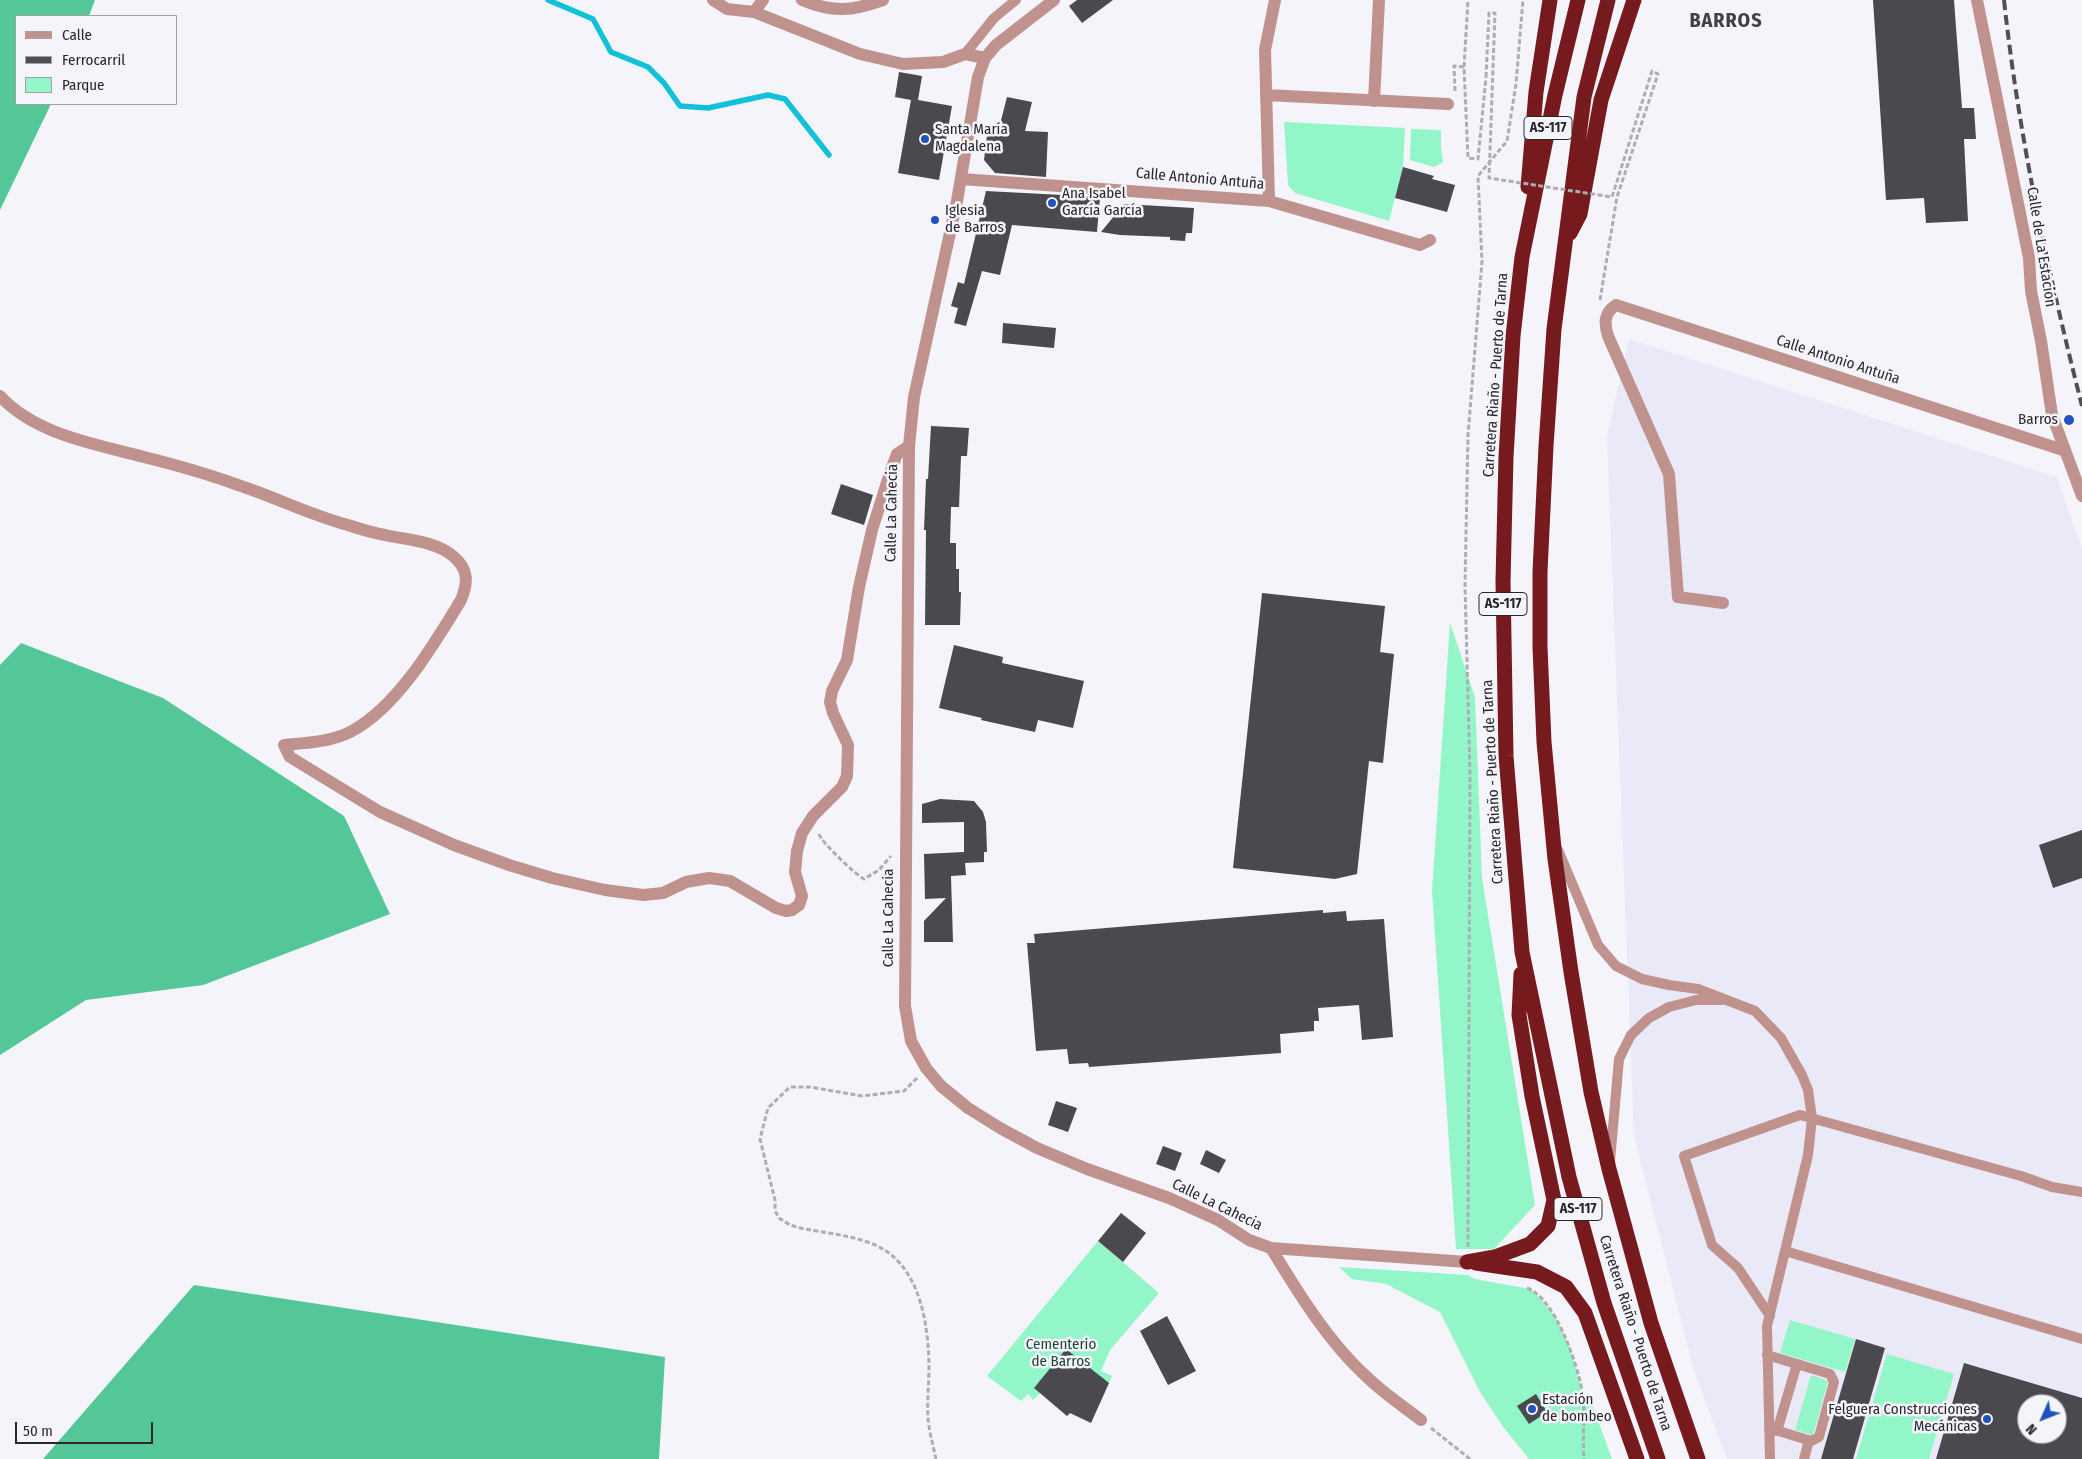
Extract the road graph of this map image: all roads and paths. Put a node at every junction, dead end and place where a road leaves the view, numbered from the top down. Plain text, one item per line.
1 (713, 0) edge
2 (763, 0) edge
3 (802, 0) edge
4 (883, 0) edge
5 (1016, 0) edge
6 (1054, 0) edge
7 (1274, 0) edge
8 (1379, 0) edge
9 (1468, 0) edge
10 (1523, 0) edge
11 (1550, 0) edge
12 (1578, 0) edge
13 (1608, 0) edge
14 (1634, 0) edge
15 (1977, 0) edge
16 (754, 12) junction
17 (965, 54) junction
18 (985, 58) junction
19 (1464, 67) junction
20 (1266, 96) junction
21 (1451, 100) joint
22 (1374, 101) junction
23 (961, 179) junction
24 (1270, 200) junction
25 (1430, 240) dead end
26 (1564, 246) junction
27 (1522, 257) junction
28 (1606, 316) junction
29 (0, 396) edge
30 (909, 446) junction
31 (2063, 450) junction
32 (2082, 496) edge
33 (1723, 603) dead end
34 (820, 826) dead end
35 (1553, 838) junction
36 (906, 846) junction
37 (1522, 952) junction
38 (1728, 1000) junction
39 (926, 1068) junction
40 (1812, 1118) junction
41 (1610, 1169) junction
42 (2082, 1192) edge
43 (1271, 1248) junction
44 (1785, 1251) junction
45 (1468, 1262) junction
46 (1521, 1287) dead end
47 (1770, 1316) junction
48 (2082, 1338) edge
49 (1768, 1355) junction
50 (1796, 1364) junction
51 (1421, 1420) joint
52 (1773, 1430) junction
53 (1809, 1440) junction
54 (936, 1459) edge
55 (1470, 1459) edge
56 (1584, 1459) edge
57 (1637, 1459) edge
58 (1658, 1459) edge
59 (1698, 1459) edge
60 (1770, 1459) edge
61 (1804, 1459) edge

1 - 16 street
2 - 16 street
3 - 4 street
5 - 17 lane
6 - 18 street
7 - 20 street
8 - 22 street
9 - 19 path
10 - 45 path
11 - 27 highway
12 - 27 highway, Carretera Riaño - Puerto de Tarna / AS-117
13 - 26 highway, Carretera Riaño - Puerto de Tarna / AS-117
14 - 26 highway
15 - 31 street, Calle de La Estación
16 - 17 street
17 - 18 street
18 - 23 street, Calle La Cahecia
19 - 21 path
19 - 28 path, bridge
20 - 22 street
20 - 24 street
21 - 22 street
23 - 24 street, Calle Antonio Antuña
23 - 30 street, Calle La Cahecia
24 - 25 street, Calle Antonio Antuña
26 - 35 highway, Carretera Riaño - Puerto de Tarna / AS-117
27 - 37 highway, Carretera Riaño - Puerto de Tarna / AS-117
28 - 31 street, Calle Antonio Antuña
28 - 33 street
29 - 30 street
30 - 36 street, Calle La Cahecia
31 - 32 street, Calle de La Estación
34 - 36 path
35 - 38 lane
35 - 41 highway, Carretera Riaño - Puerto de Tarna / AS-117
36 - 39 street, Calle La Cahecia
37 - 45 highway
37 - 58 highway, Carretera Riaño - Puerto de Tarna / AS-117
38 - 40 lane
38 - 41 lane
39 - 43 street, Calle La Cahecia
39 - 54 path
40 - 42 lane
40 - 44 lane
40 - 47 lane
41 - 59 highway, Carretera Riaño - Puerto de Tarna / AS-117
43 - 45 street, Calle La Cahecia
43 - 51 street
44 - 47 lane
44 - 48 lane
45 - 57 highway
46 - 56 path
47 - 49 lane
49 - 50 lane
49 - 52 lane
50 - 52 lane
50 - 53 lane
51 - 55 path
52 - 53 lane
52 - 60 lane
53 - 61 lane

